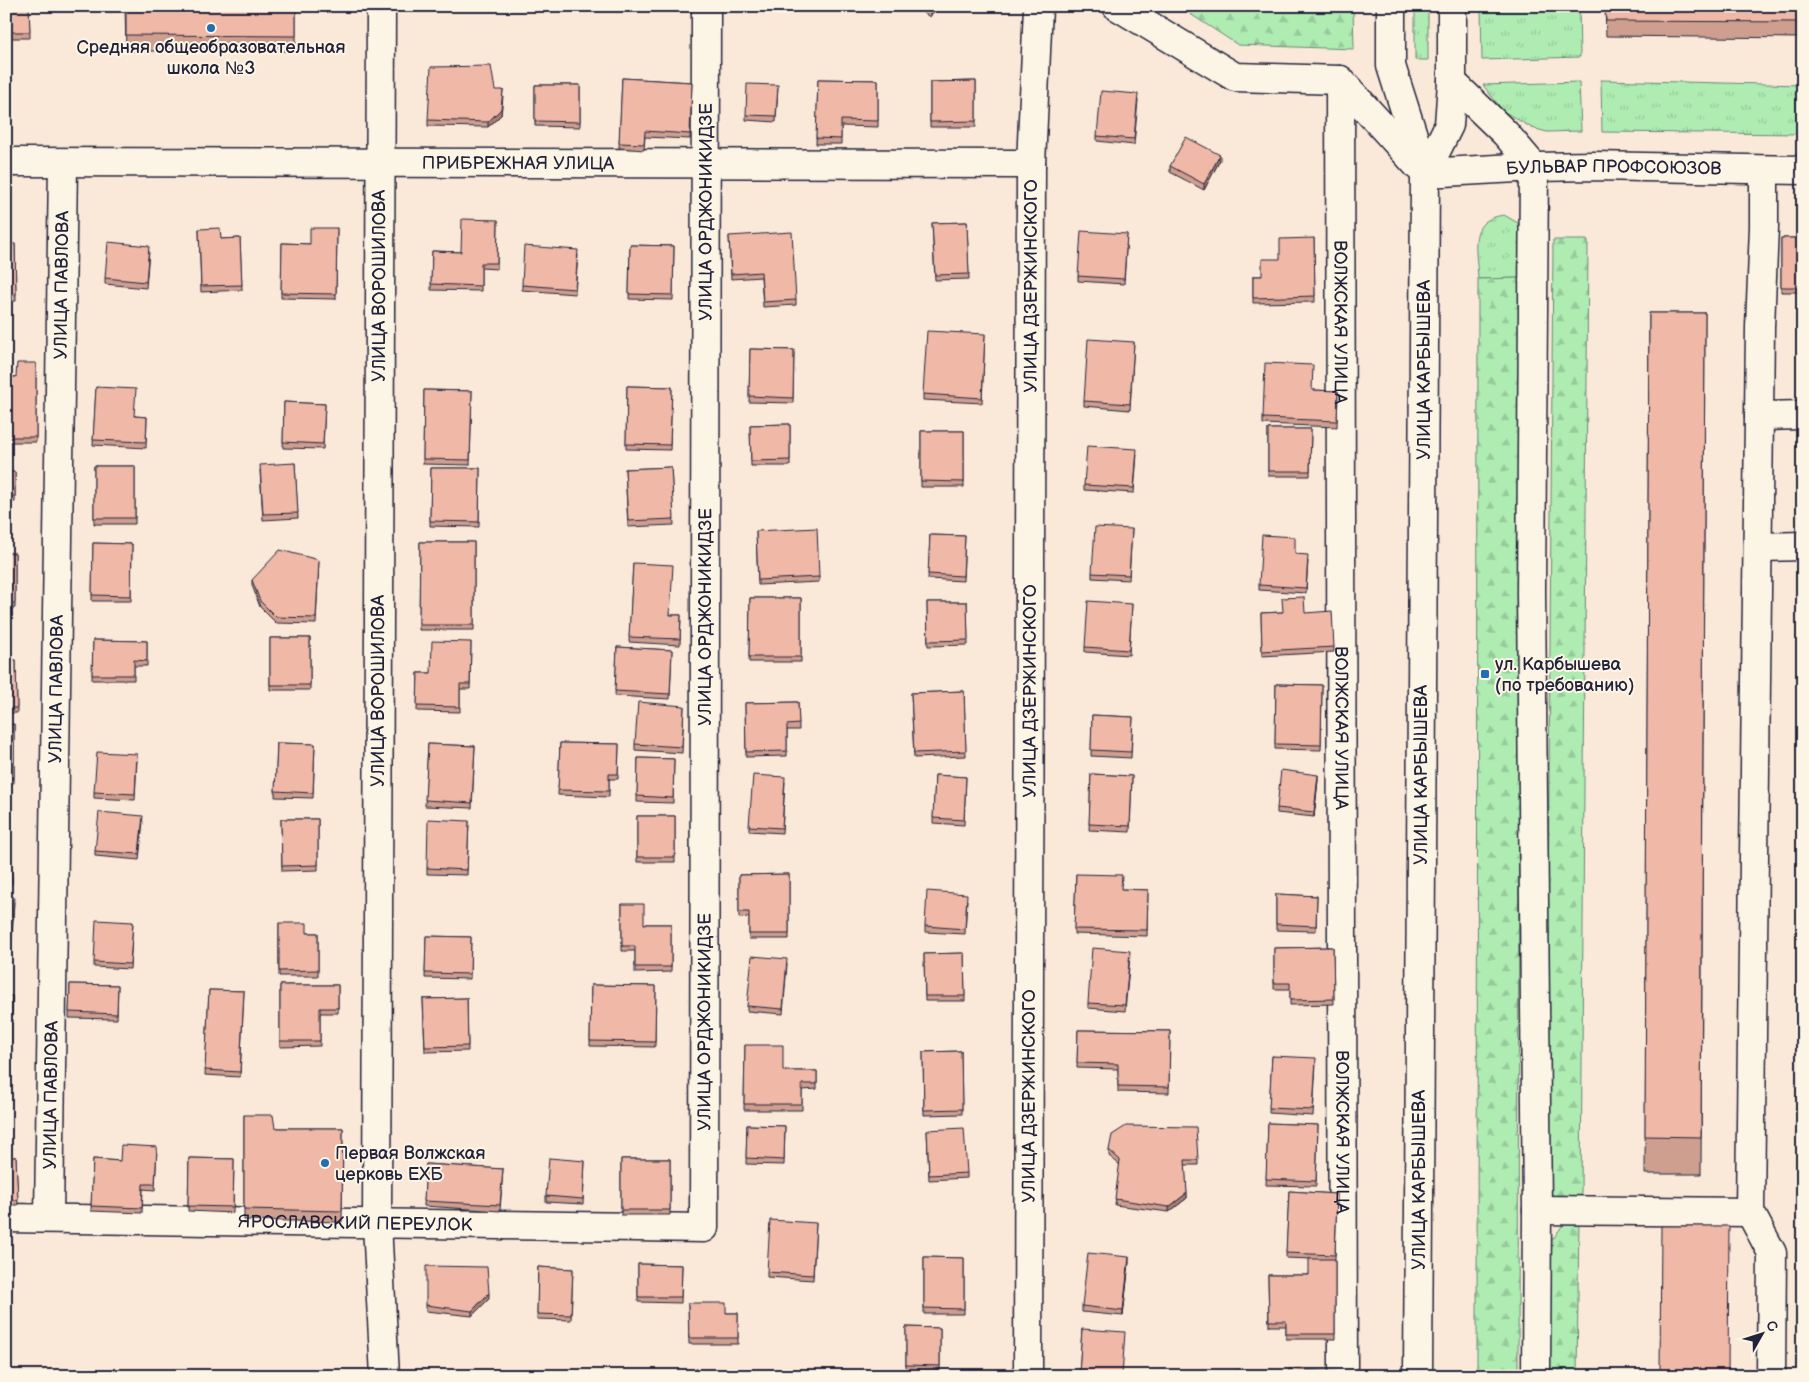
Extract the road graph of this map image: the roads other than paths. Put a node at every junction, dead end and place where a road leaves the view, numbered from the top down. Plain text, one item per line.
1 (381, 6) edge
2 (706, 6) edge
3 (1039, 6) edge
4 (1117, 6) edge
5 (1391, 6) edge
6 (1452, 6) edge
7 (1340, 80) junction
8 (1452, 82) junction
9 (6, 162) edge
10 (63, 163) junction
11 (379, 163) junction
12 (707, 164) junction
13 (1031, 164) junction
14 (1534, 167) junction
15 (1764, 170) junction
16 (1803, 170) edge
17 (1425, 173) junction
18 (1803, 415) edge
19 (1760, 416) junction
20 (1803, 546) edge
21 (1758, 547) junction
22 (1537, 1210) junction
23 (1750, 1212) junction
24 (49, 1217) junction
25 (6, 1218) edge
26 (378, 1224) junction
27 (704, 1228) joint
28 (385, 1376) edge
29 (1028, 1376) edge
30 (1343, 1376) edge
31 (1418, 1376) edge
32 (1536, 1376) edge
33 (1771, 1376) edge

1 - 11 street, УЛИЦА ВОРОШИЛОВА
2 - 12 street, УЛИЦА ОРДЖОНИКИДЗЕ
3 - 13 street, УЛИЦА ДЗЕРЖИНСКОГО
4 - 7 street
5 - 17 street, УЛИЦА КАРБЫШЕВА
6 - 8 street, УЛИЦА КАРБЫШЕВА
7 - 17 street
7 - 30 street, ВОЛЖСКАЯ УЛИЦА
8 - 14 street
8 - 17 street, УЛИЦА КАРБЫШЕВА
9 - 10 street, ПРИБРЕЖНАЯ УЛИЦА
10 - 11 street, ПРИБРЕЖНАЯ УЛИЦА
10 - 24 street, УЛИЦА ПАВЛОВА
11 - 12 street, ПРИБРЕЖНАЯ УЛИЦА
11 - 26 street, УЛИЦА ВОРОШИЛОВА
12 - 13 street, ПРИБРЕЖНАЯ УЛИЦА
12 - 27 street, УЛИЦА ОРДЖОНИКИДЗЕ
13 - 29 street, УЛИЦА ДЗЕРЖИНСКОГО
14 - 15 street, БУЛЬВАР ПРОФСОЮЗОВ
14 - 17 street, БУЛЬВАР ПРОФСОЮЗОВ
14 - 22 street
15 - 16 street, БУЛЬВАР ПРОФСОЮЗОВ
15 - 19 street
17 - 31 street, УЛИЦА КАРБЫШЕВА
18 - 19 street
19 - 21 street
20 - 21 street
21 - 23 street
22 - 23 street
22 - 32 street
23 - 33 street
24 - 25 street, ЯРОСЛАВСКИЙ ПЕРЕУЛОК
24 - 26 street, ЯРОСЛАВСКИЙ ПЕРЕУЛОК
26 - 27 street, ЯРОСЛАВСКИЙ ПЕРЕУЛОК
26 - 28 street, УЛИЦА ВОРОШИЛОВА

